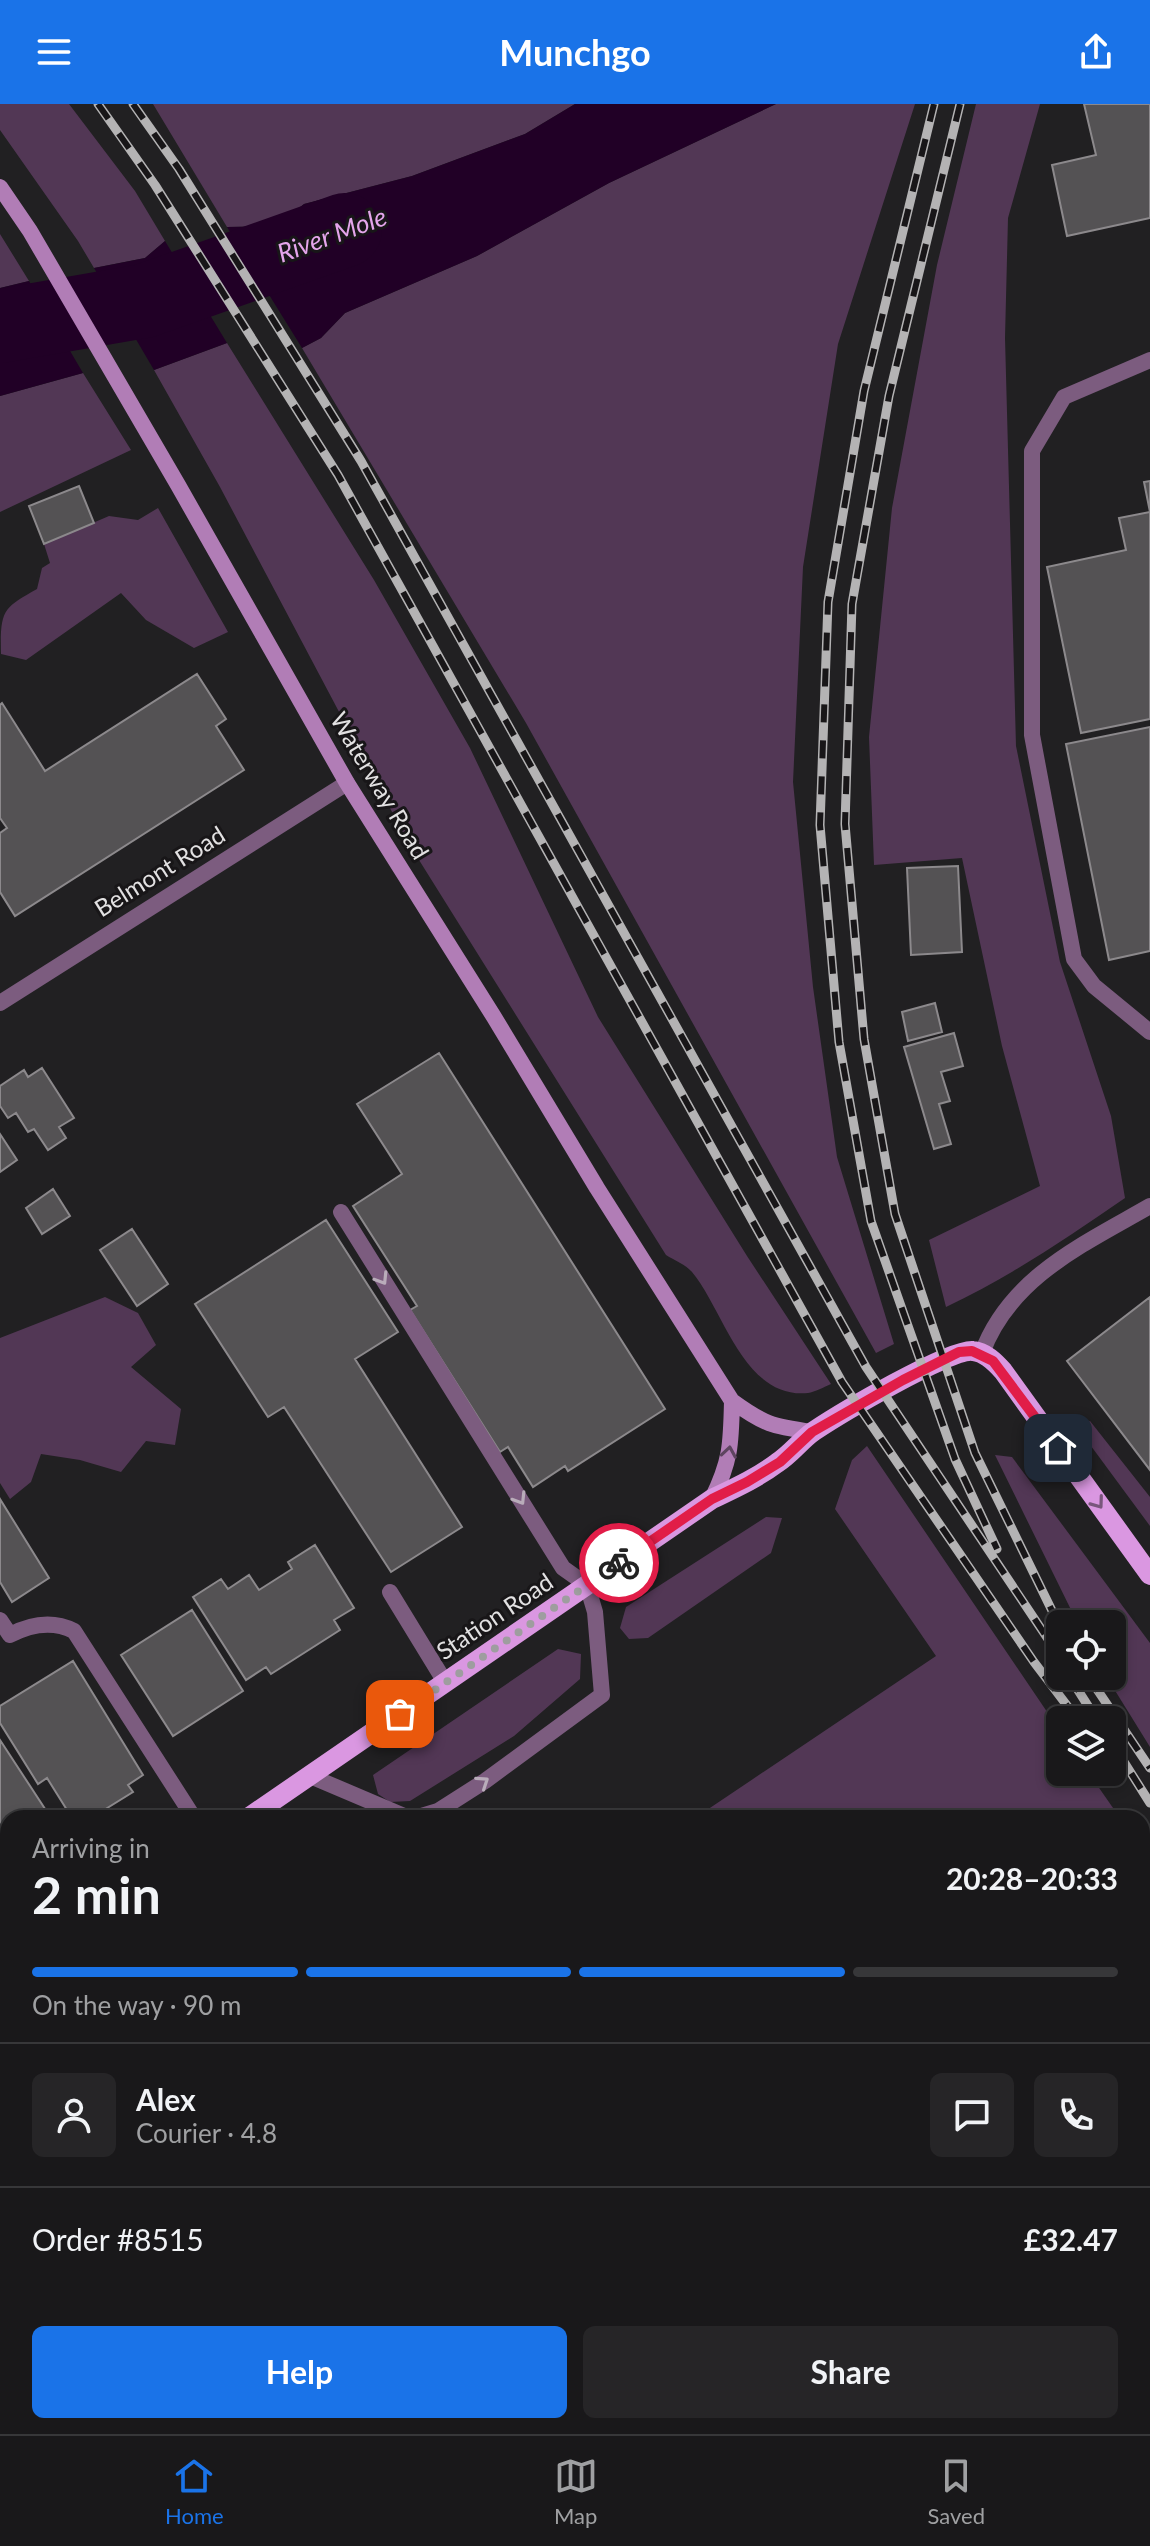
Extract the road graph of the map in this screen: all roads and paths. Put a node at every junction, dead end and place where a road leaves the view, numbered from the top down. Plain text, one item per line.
1 (0, 187) edge
2 (1150, 360) edge
3 (347, 783) junction
4 (0, 1003) edge
5 (1150, 1032) edge
6 (1150, 1206) edge
7 (341, 1212) dead end
8 (982, 1353) junction
9 (732, 1401) junction
10 (812, 1432) junction
11 (712, 1499) junction
12 (1150, 1575) edge
13 (587, 1585) junction
14 (390, 1592) dead end
15 (0, 1620) edge
16 (445, 1682) junction
17 (310, 1776) junction
18 (189, 1810) edge
19 (260, 1810) edge
20 (393, 1810) edge
21 (440, 1810) edge

1 - 3 main road, Waterway Road
2 - 5 street
3 - 4 street, Belmont Road
3 - 9 main road, Waterway Road
6 - 8 street
7 -> 13 street
8 - 10 main road, Station Road
8 -> 12 main road
9 - 10 main road, Waterway Road
11 -> 9 main road
10 - 11 main road, Station Road
11 - 13 main road, Station Road
13 - 16 main road, Station Road
21 -> 13 street
14 - 16 street
15 - 18 street
16 - 17 main road, Station Road
17 - 19 main road, Station Road
17 - 20 street

